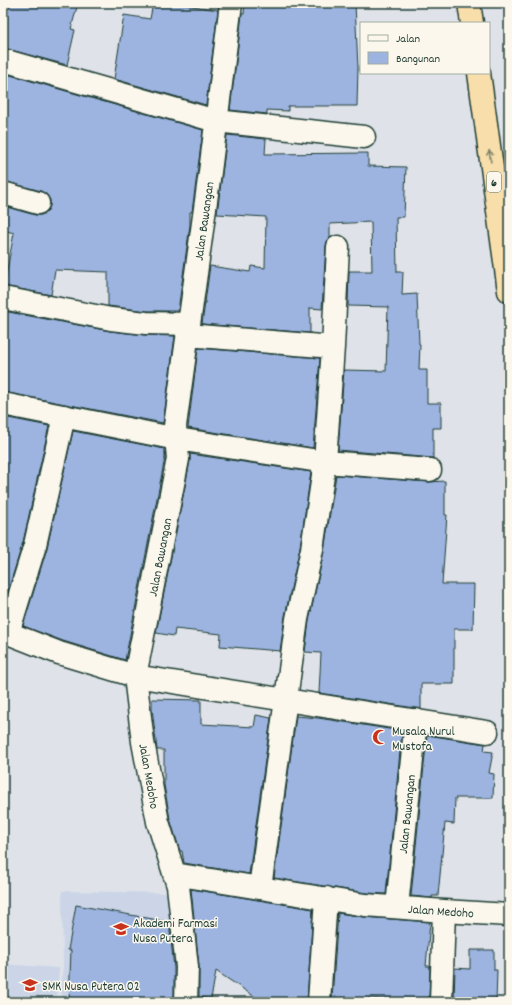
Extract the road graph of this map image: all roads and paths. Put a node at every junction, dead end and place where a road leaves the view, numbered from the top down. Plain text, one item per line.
1 (231, 3) edge
2 (469, 3) edge
3 (472, 22) edge
4 (3, 60) edge
5 (479, 74) edge
6 (216, 121) junction
7 (364, 138) dead end
8 (3, 194) edge
9 (38, 203) dead end
10 (338, 247) dead end
11 (509, 291) edge
12 (3, 298) edge
13 (188, 329) junction
14 (333, 347) junction
15 (3, 404) edge
16 (64, 416) junction
17 (177, 439) junction
18 (325, 462) junction
19 (430, 470) dead end
20 (5, 632) edge
21 (135, 676) junction
22 (285, 699) junction
23 (416, 720) junction
24 (488, 732) dead end
25 (174, 874) junction
26 (260, 888) junction
27 (326, 898) junction
28 (397, 907) junction
29 (444, 911) junction
30 (509, 915) edge
31 (186, 1002) edge
32 (319, 1002) edge
33 (441, 1002) edge

1 - 6 street, Jalan Bawangan
2 - 3 highway
4 - 6 street
11 -> 5 highway, 6
6 - 7 street
6 - 13 street, Jalan Bawangan
8 - 9 street
10 - 14 street
12 - 13 street
13 - 14 street
13 - 17 street, Jalan Bawangan
14 - 18 street
15 - 16 street
16 - 17 street
16 - 20 street
17 - 18 street
17 - 21 street, Jalan Bawangan
18 - 19 street
18 - 22 street
20 - 21 street
21 - 22 street
21 - 25 street, Jalan Medoho
22 - 23 street
22 - 26 street
23 - 24 street
23 - 28 street, Jalan Bawangan
25 - 26 street, Jalan Medoho
25 - 31 street, Jalan Medoho
26 - 27 street, Jalan Medoho
27 - 28 street, Jalan Medoho
27 - 32 street
28 - 29 street, Jalan Medoho
29 - 30 street, Jalan Medoho
29 - 33 street

